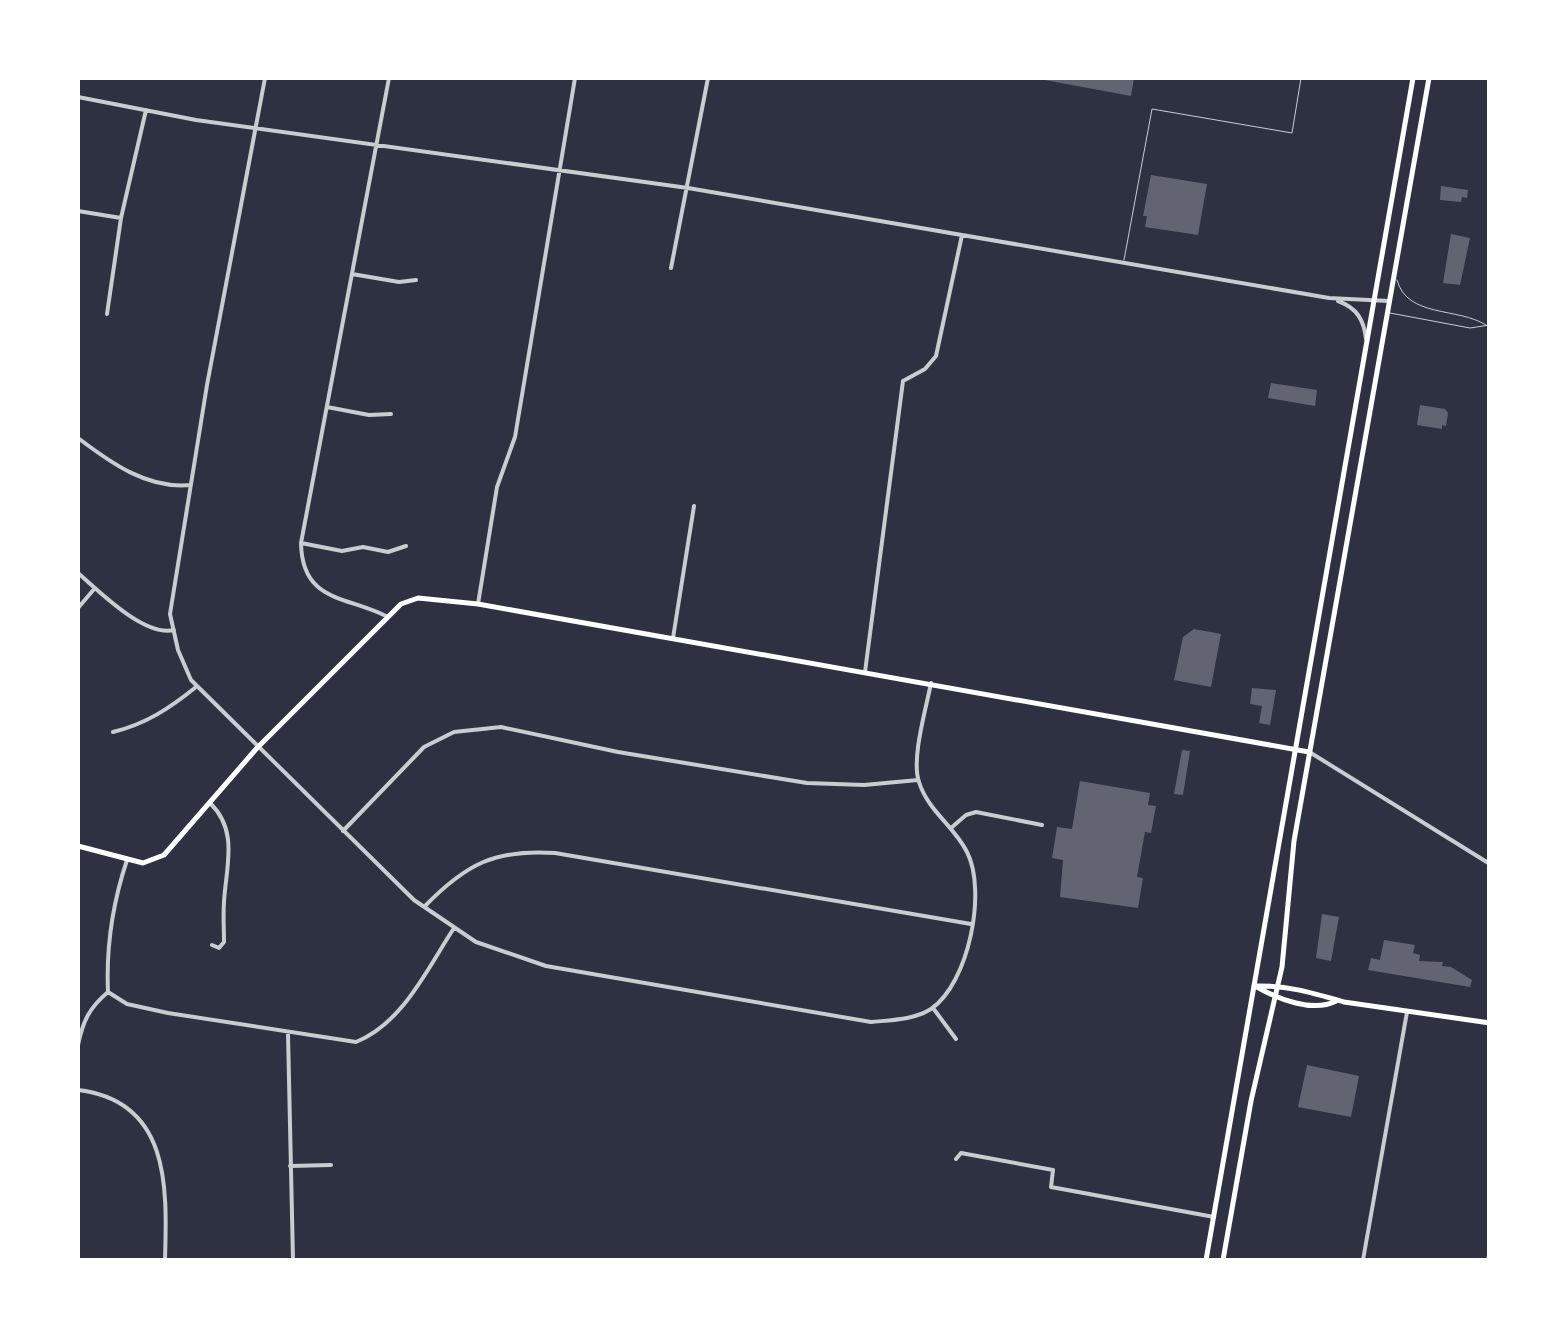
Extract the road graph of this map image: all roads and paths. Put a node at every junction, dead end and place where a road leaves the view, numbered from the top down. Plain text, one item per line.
1 (266, 78) edge
2 (389, 78) edge
3 (575, 78) edge
4 (708, 78) edge
5 (1302, 78) edge
6 (1413, 78) edge
7 (1429, 78) edge
8 (78, 97) edge
9 (146, 110) junction
10 (256, 128) junction
11 (376, 144) junction
12 (559, 169) junction
13 (688, 188) junction
14 (78, 211) edge
15 (121, 218) junction
16 (962, 236) junction
17 (1124, 262) junction
18 (671, 268) dead end
19 (1394, 269) junction
20 (352, 274) junction
21 (416, 280) dead end
22 (1329, 298) junction
23 (1372, 300) junction
24 (1389, 300) junction
25 (1387, 313) junction
26 (106, 314) dead end
27 (1488, 325) edge
28 (1366, 340) junction
29 (327, 407) junction
30 (392, 414) dead end
31 (78, 438) edge
32 (190, 485) junction
33 (694, 506) dead end
34 (301, 544) junction
35 (406, 546) dead end
36 (78, 573) edge
37 (95, 588) junction
38 (478, 604) junction
39 (78, 608) edge
40 (386, 616) junction
41 (174, 630) junction
42 (673, 638) junction
43 (865, 672) junction
44 (931, 683) junction
45 (196, 686) junction
46 (113, 732) dead end
47 (1295, 747) junction
48 (257, 748) junction
49 (1309, 752) junction
50 (918, 780) junction
51 (210, 803) junction
52 (1042, 825) dead end
53 (951, 828) junction
54 (343, 831) junction
55 (78, 846) edge
56 (126, 860) junction
57 (1490, 864) edge
58 (424, 907) junction
59 (971, 924) junction
60 (454, 928) junction
61 (212, 945) dead end
62 (1277, 985) junction
63 (1254, 986) junction
64 (108, 992) junction
65 (1274, 997) junction
66 (1337, 1001) junction
67 (932, 1008) junction
68 (1407, 1012) junction
69 (1490, 1023) edge
70 (288, 1034) junction
71 (956, 1039) dead end
72 (78, 1045) edge
73 (78, 1090) edge
74 (956, 1159) dead end
75 (331, 1165) dead end
76 (290, 1166) junction
77 (1214, 1217) junction
78 (1490, 1250) edge
79 (165, 1260) edge
80 (292, 1260) edge
81 (1206, 1260) edge
82 (1222, 1260) edge
83 (1363, 1260) edge
84 (1488, 1260) edge

1 - 10 street
2 - 11 street
3 - 12 street
4 - 13 street
5 - 17 lane
6 - 23 main road
7 - 19 main road
8 - 9 street
9 - 10 street
9 - 15 street
10 - 11 street
10 - 32 street
11 - 12 street
11 - 20 street
12 - 13 street
12 - 38 street
13 - 16 street
13 - 18 street
14 - 15 street
15 - 26 street
16 - 17 street
16 - 43 street
17 - 22 street
19 - 24 main road
19 - 27 lane
20 - 21 street
20 - 29 street
22 - 23 street
22 - 28 street
23 - 24 street
23 - 28 main road
24 - 25 main road
25 - 27 lane
25 - 49 main road
28 - 47 main road
29 - 30 street
29 - 34 street
31 - 32 street
32 - 41 street
33 - 42 street
34 - 35 street
34 - 40 street
36 - 37 street
37 - 39 street
37 - 41 street
38 - 40 main road
38 - 42 main road
40 - 48 main road
41 - 45 street
42 - 43 main road
43 - 44 main road
44 - 47 main road
44 - 50 street
45 - 46 street
45 - 48 street
47 - 49 main road
47 - 63 main road
48 - 51 main road
48 - 54 street
49 - 57 street
49 - 62 main road
50 - 53 street
50 - 54 street
51 - 56 main road
51 - 61 street
52 - 53 street
53 - 59 street
54 - 58 street
55 - 56 main road
56 - 64 street
58 - 59 street
58 - 60 street
59 - 67 street
60 - 67 street
60 - 70 street
62 - 63 main road
62 - 65 main road
62 - 66 main road
63 - 65 main road
63 - 77 main road
64 - 70 street
64 - 72 street
65 - 66 main road
65 - 82 main road
66 - 68 main road
67 - 71 street
68 - 69 main road
68 - 83 street
70 - 76 street
73 - 79 street
74 - 77 street
75 - 76 street
76 - 80 street
77 - 81 main road
78 - 84 street

